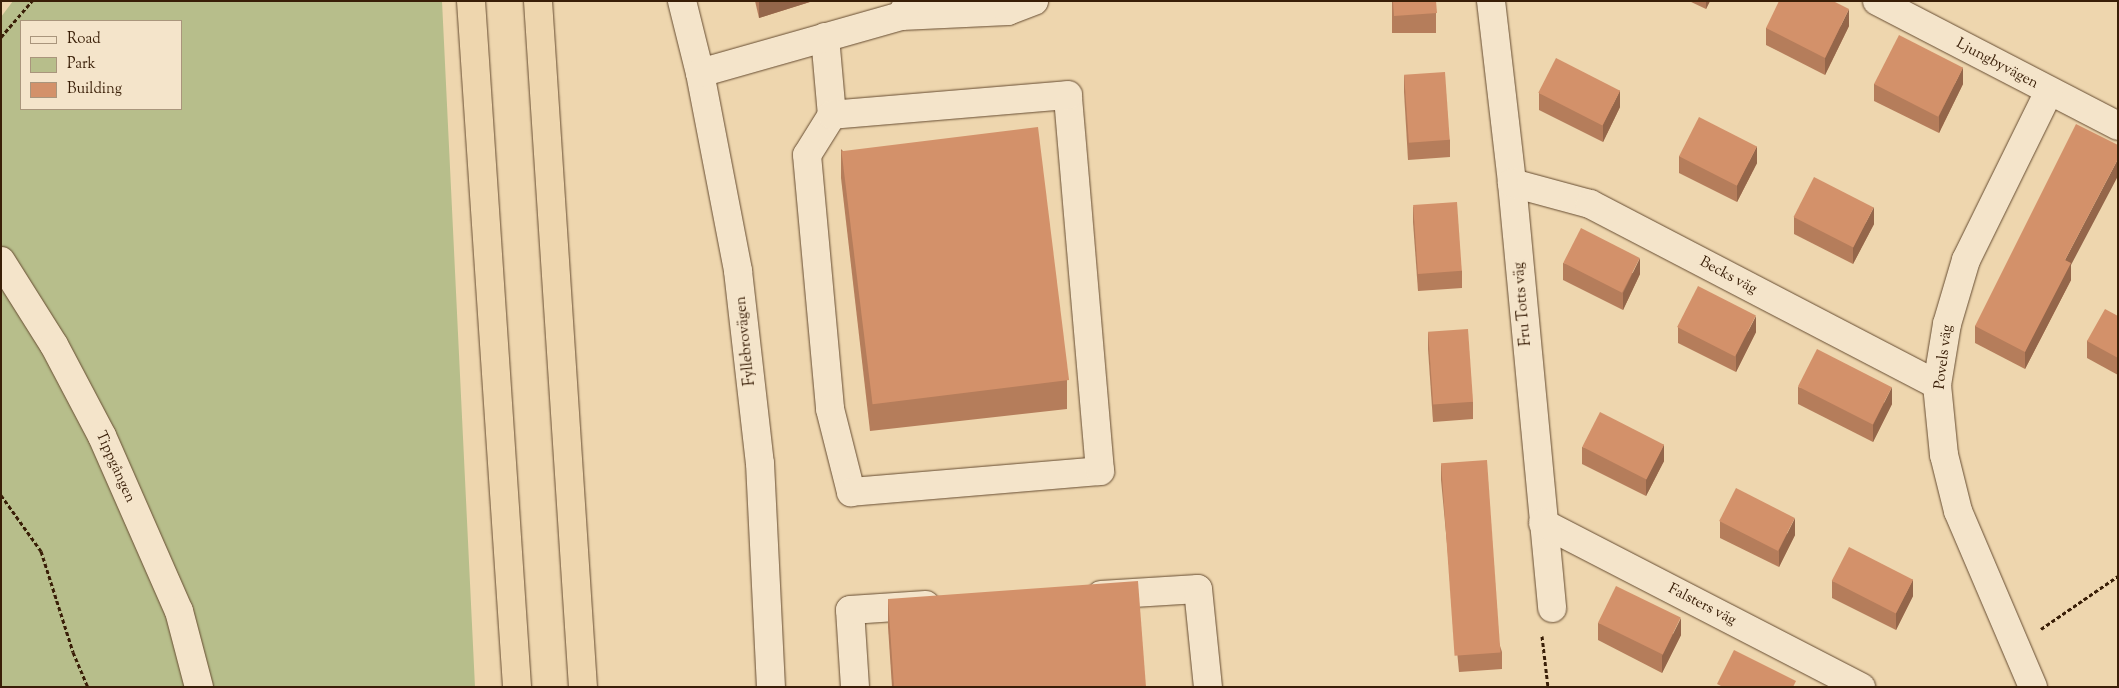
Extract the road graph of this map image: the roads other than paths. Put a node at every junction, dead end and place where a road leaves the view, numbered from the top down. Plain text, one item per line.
1 (471, 1) edge
2 (538, 1) edge
3 (682, 1) edge
4 (1034, 1) edge
5 (1491, 1) edge
6 (1877, 1) edge
7 (905, 9) edge
8 (826, 38) junction
9 (700, 73) junction
10 (2049, 91) junction
11 (832, 115) junction
12 (2118, 126) edge
13 (1512, 183) junction
14 (1, 261) edge
15 (1938, 385) junction
16 (1543, 523) junction
17 (1079, 596) edge
18 (949, 604) edge
19 (1552, 608) road end
20 (199, 687) edge
21 (517, 687) edge
22 (583, 687) edge
23 (772, 687) edge
24 (855, 687) edge
25 (1208, 687) edge
26 (1861, 687) edge
27 (2033, 687) edge

1 - 21 highway
2 - 22 highway
3 - 9 street, Fyllebrovägen
4 - 7 street
5 - 13 street, Fru Totts väg
6 - 10 street, Ljungbyvägen
7 - 8 street
8 - 9 street
8 - 11 street
9 - 23 street, Fyllebrovägen
10 - 12 street, Ljungbyvägen
10 - 15 street, Povels väg
11 - 11 street
13 - 15 street, Becks väg
13 - 16 street, Fru Totts väg
14 - 20 street, Tippgången
15 - 27 street, Povels väg
16 - 19 street, Fru Totts väg
16 - 26 street, Falsters väg
17 - 25 street
18 - 24 street

